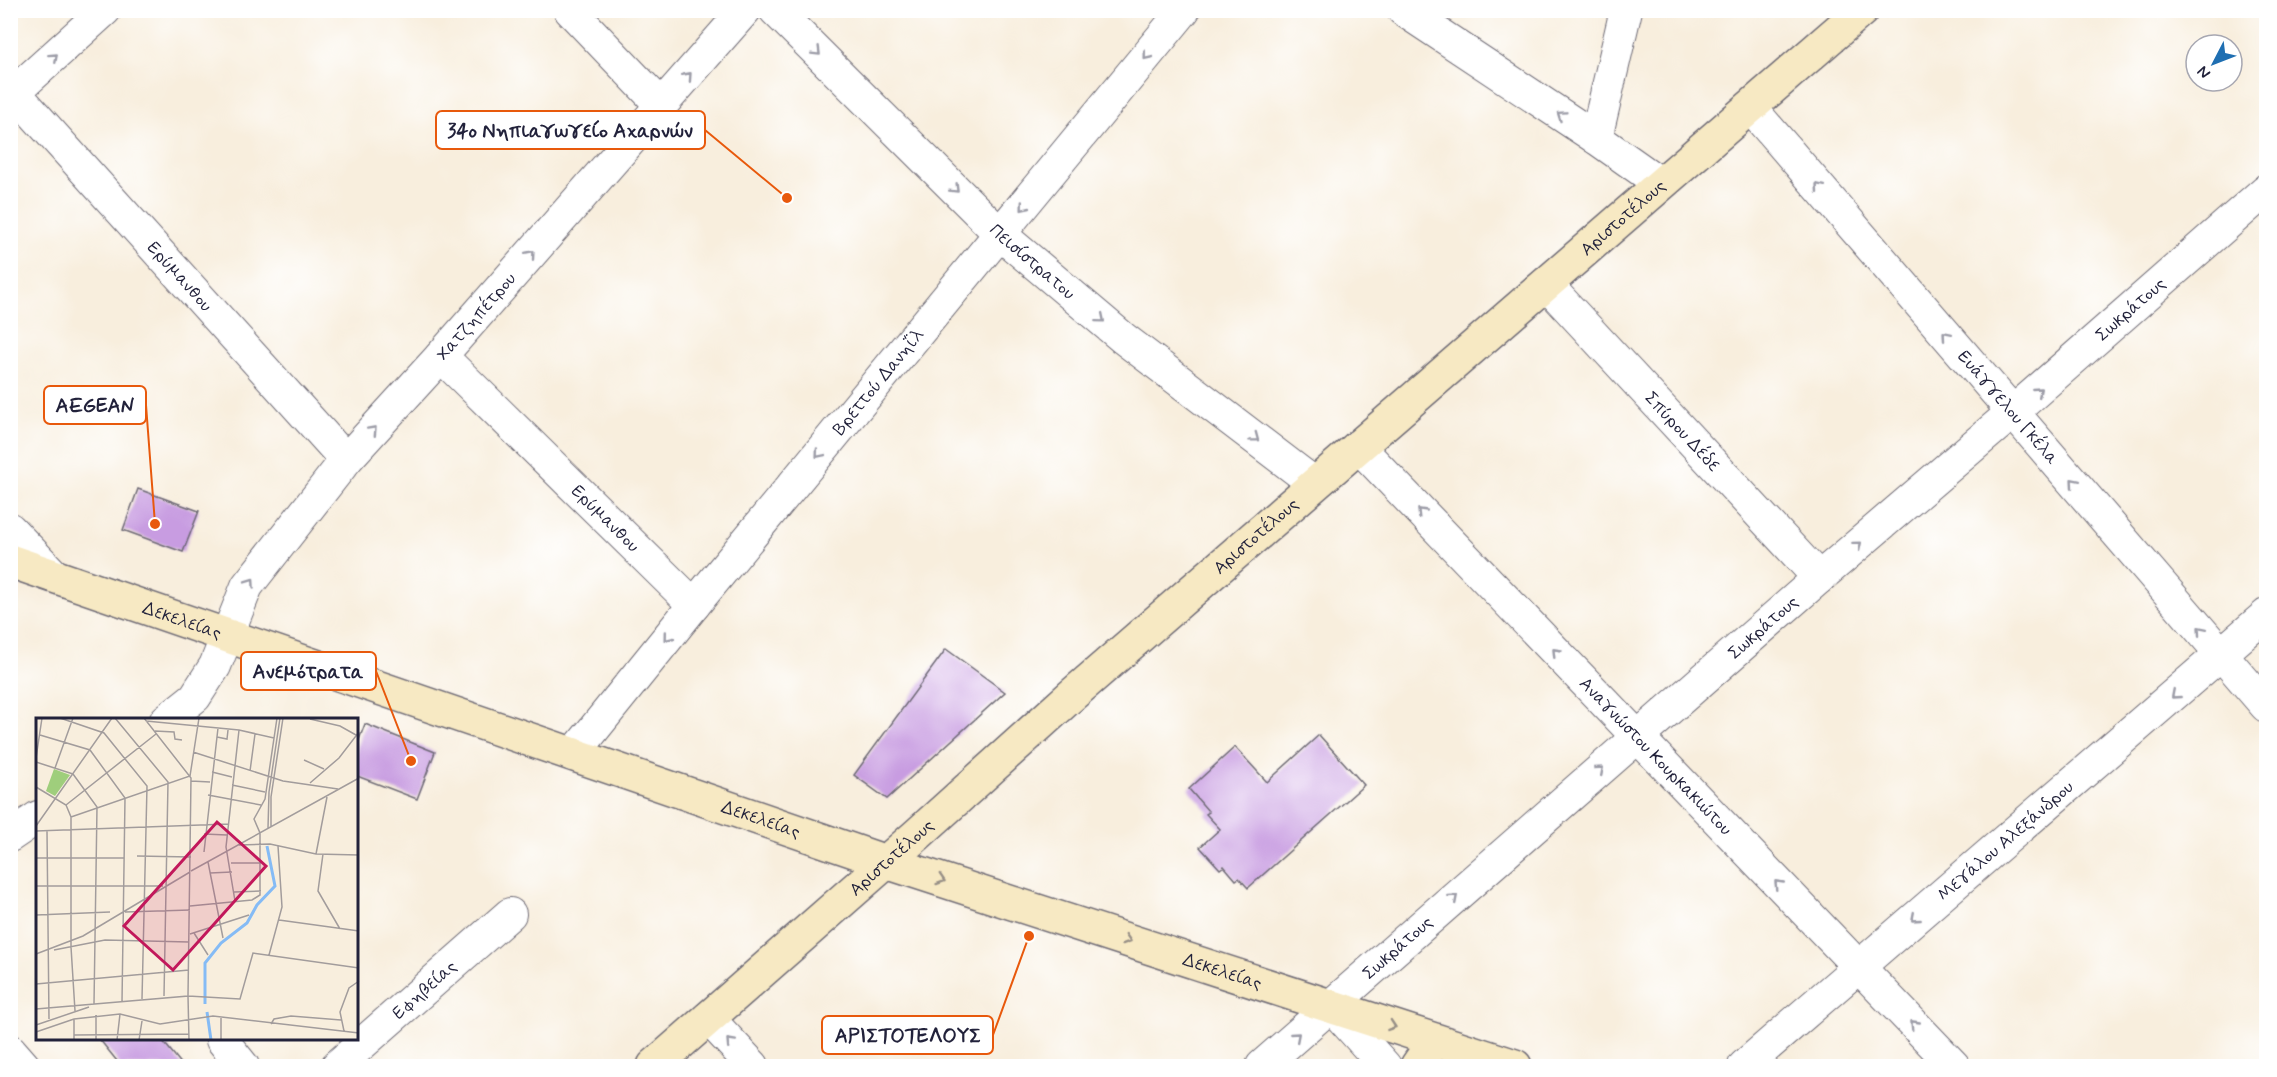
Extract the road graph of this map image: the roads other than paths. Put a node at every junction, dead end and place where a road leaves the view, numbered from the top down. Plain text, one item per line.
1 (105, 10) edge
2 (570, 10) edge
3 (745, 10) edge
4 (775, 10) edge
5 (1184, 10) edge
6 (1403, 10) edge
7 (1626, 10) edge
8 (1862, 10) edge
9 (12, 94) edge
10 (661, 105) junction
11 (1750, 107) junction
12 (1596, 138) junction
13 (1661, 184) junction
14 (2266, 190) edge
15 (1001, 235) junction
16 (1546, 284) junction
17 (441, 356) junction
18 (2013, 412) junction
19 (1358, 446) junction
20 (346, 460) junction
21 (1315, 484) junction
22 (10, 529) edge
23 (10, 561) edge
24 (55, 576) junction
25 (1819, 578) junction
26 (694, 605) junction
27 (2266, 615) edge
28 (226, 635) junction
29 (2222, 654) junction
30 (2266, 706) edge
31 (169, 718) edge
32 (1638, 737) junction
33 (573, 755) junction
34 (36, 818) edge
35 (10, 836) edge
36 (886, 862) junction
37 (510, 914) dead end
38 (1858, 967) junction
39 (1330, 1006) junction
40 (708, 1018) junction
41 (223, 1041) edge
42 (10, 1050) edge
43 (1426, 1054) edge
44 (24, 1066) edge
45 (243, 1066) edge
46 (337, 1066) edge
47 (654, 1066) edge
48 (753, 1066) edge
49 (1262, 1066) edge
50 (1385, 1066) edge
51 (1515, 1066) edge
52 (1744, 1066) edge
53 (1954, 1066) edge

9 -> 1 street
2 - 10 street
10 -> 3 street, Χατζηπέτρου
4 -> 15 street, Πεισίστρατου
5 -> 15 street, Βρεττού Δανηΐλ
12 -> 6 street
7 - 12 street
8 - 11 main road, Αριστοτέλους
9 - 20 street, Ερύμανθου
17 -> 10 street, Χατζηπέτρου
11 - 13 main road, Αριστοτέλους
18 -> 11 street, Ευάγγελου Γκέλα
12 - 13 street
13 - 16 main road, Αριστοτέλους
18 -> 14 street, Σωκράτους
15 -> 21 street, Πεισίστρατου
15 -> 26 street, Βρεττού Δανηΐλ
16 - 19 main road, Αριστοτέλους
16 - 25 street, Σπύρου Δέδε
20 -> 17 street, Χατζηπέτρου
17 - 26 street, Ερύμανθου
25 -> 18 street, Σωκράτους
29 -> 18 street, Ευάγγελου Γκέλα
19 - 21 main road, Αριστοτέλους
32 -> 19 street, Αναγνώστου Κουρκακιώτου
28 -> 20 street, Χατζηπέτρου
21 - 36 main road, Αριστοτέλους
22 - 24 street
23 - 24 main road, Δεκελείας
24 - 28 main road, Δεκελείας
25 - 32 street, Σωκράτους
26 -> 33 street, Βρεττού Δανηΐλ
27 - 29 street, Μεγάλου Αλεξάνδρου
28 - 31 street, Χατζηπέτρου
28 - 33 main road, Δεκελείας
29 - 30 street, Ευάγγελου Γκέλα
29 -> 38 street, Μεγάλου Αλεξάνδρου
38 -> 32 street, Αναγνώστου Κουρκακιώτου
39 -> 32 street, Σωκράτους
33 - 36 main road, Δεκελείας
34 - 35 street
36 -> 39 main road, Δεκελείας
36 - 40 main road, Αριστοτέλους
37 - 46 street, Εφηβείας
38 - 52 street, Μεγάλου Αλεξάνδρου
53 -> 38 street, Αναγνώστου Κουρκακιώτου
39 -> 43 main road, Δεκελείας
49 -> 39 street, Σωκράτους
39 - 50 street
40 - 47 main road, Αριστοτέλους
48 -> 40 street
41 - 45 street
42 - 44 street
43 - 51 main road, Δεκελείας

